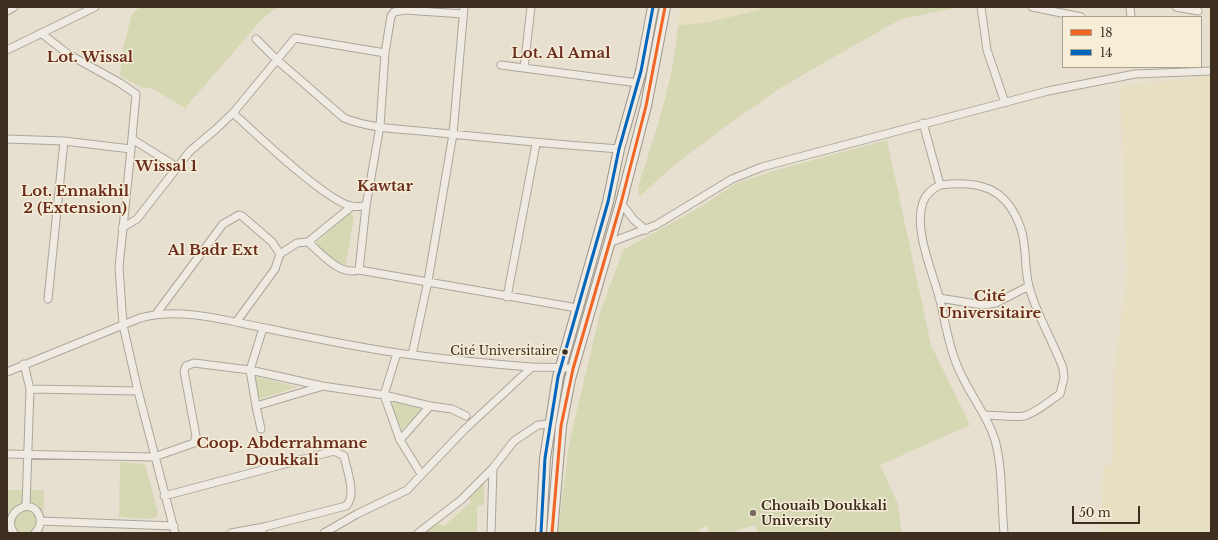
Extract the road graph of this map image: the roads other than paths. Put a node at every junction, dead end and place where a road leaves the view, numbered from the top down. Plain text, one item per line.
1 (14, 7) edge
2 (95, 7) edge
3 (531, 7) edge
4 (653, 7) edge
5 (665, 7) edge
6 (981, 7) edge
7 (1032, 7) edge
8 (1176, 7) edge
9 (463, 10) edge
10 (7, 11) edge
11 (1198, 12) edge
12 (1076, 16) edge
13 (42, 33) junction
14 (256, 39) dead end
15 (7, 50) edge
16 (385, 53) junction
17 (277, 60) junction
18 (501, 65) dead end
19 (524, 68) junction
20 (1200, 69) edge
21 (1135, 70) edge
22 (1211, 71) edge
23 (638, 83) junction
24 (1005, 103) junction
25 (233, 113) junction
26 (923, 123) junction
27 (380, 126) junction
28 (453, 134) junction
29 (7, 139) edge
30 (132, 139) junction
31 (64, 141) junction
32 (536, 144) junction
33 (131, 149) junction
34 (619, 149) junction
35 (177, 167) junction
36 (940, 185) junction
37 (621, 204) junction
38 (351, 206) junction
39 (366, 206) junction
40 (122, 228) junction
41 (646, 230) junction
42 (308, 242) junction
43 (609, 243) junction
44 (280, 254) junction
45 (359, 270) junction
46 (428, 281) junction
47 (1029, 286) junction
48 (507, 297) junction
49 (939, 298) junction
50 (48, 299) dead end
51 (577, 308) junction
52 (156, 314) junction
53 (237, 321) junction
54 (123, 325) junction
55 (264, 328) junction
56 (396, 353) junction
57 (412, 355) junction
58 (24, 364) junction
59 (560, 366) junction
60 (532, 367) junction
61 (547, 368) junction
62 (250, 370) junction
63 (7, 372) edge
64 (571, 374) junction
65 (558, 377) junction
66 (322, 386) junction
67 (30, 389) junction
68 (138, 391) junction
69 (384, 394) junction
70 (256, 406) junction
71 (430, 406) junction
72 (985, 415) junction
73 (466, 416) dead end
74 (550, 424) junction
75 (261, 429) dead end
76 (400, 440) junction
77 (7, 454) edge
78 (27, 455) junction
79 (154, 457) junction
80 (493, 468) junction
81 (421, 474) junction
82 (164, 496) junction
83 (26, 506) junction
84 (40, 521) junction
85 (8, 522) edge
86 (174, 530) edge
87 (262, 530) edge
88 (14, 533) edge
89 (35, 533) edge
90 (231, 533) edge
91 (324, 533) edge
92 (418, 533) edge
93 (490, 533) edge
94 (541, 533) edge
95 (552, 533) edge
96 (1004, 533) edge

1 - 10 street
2 - 13 street
3 - 19 street
4 - 23 main road
5 - 37 main road
6 - 24 street
7 - 12 street
8 - 11 street
9 - 16 street
9 - 28 street
13 - 15 street
13 - 30 street
14 - 17 street
16 - 17 street
16 - 27 street
17 - 25 street
17 - 27 street
18 - 19 street
19 - 23 street
20 - 21 street
20 - 22 street
21 - 24 street
23 - 34 main road
24 - 26 street
25 - 35 street
25 - 38 street
26 - 36 street
26 - 41 street
27 - 28 street
27 - 39 street
28 - 32 street
28 - 46 street
29 - 31 street
30 - 33 street
30 - 35 street
31 - 33 street
31 - 50 street
32 - 34 street
32 - 48 street
33 - 40 street
34 - 51 main road
35 - 40 street
36 - 47 street
36 - 49 street
37 - 41 street
37 - 43 main road
38 - 39 street
38 - 42 street
39 - 45 street
40 - 54 street
41 - 43 street
42 - 44 street
42 - 45 street
43 - 64 main road
44 - 52 street
44 - 53 street
45 - 46 street
46 - 48 street
46 - 57 street
47 - 49 street
47 - 72 street
48 - 51 street
49 - 72 street
51 - 59 main road
52 - 53 street
52 - 54 street
53 - 55 street
54 - 58 street
54 - 68 street
55 - 56 street
55 - 62 street
56 - 57 street
56 - 69 street
57 - 60 street
58 - 63 street
58 - 67 street
59 - 61 street
59 - 64 street
59 - 65 main road
60 - 61 street
60 - 81 street
61 - 65 street
62 - 66 street
62 - 70 street
62 - 79 street
64 - 65 street
64 - 95 main road
65 - 74 main road
66 - 69 street
66 - 70 street
67 - 68 street
67 - 78 street
68 - 79 street
69 - 71 street
69 - 76 street
70 - 75 street
71 - 73 street
71 - 76 street
72 - 96 street
74 - 80 street
74 - 94 main road
76 - 81 street
77 - 78 street
78 - 79 street
78 - 83 street
79 - 82 street
80 - 92 street
80 - 93 street
81 - 91 street
82 - 86 street
82 - 87 street
83 - 84 street
83 - 85 street
84 - 86 street
84 - 89 street
85 - 88 street
87 - 90 street

